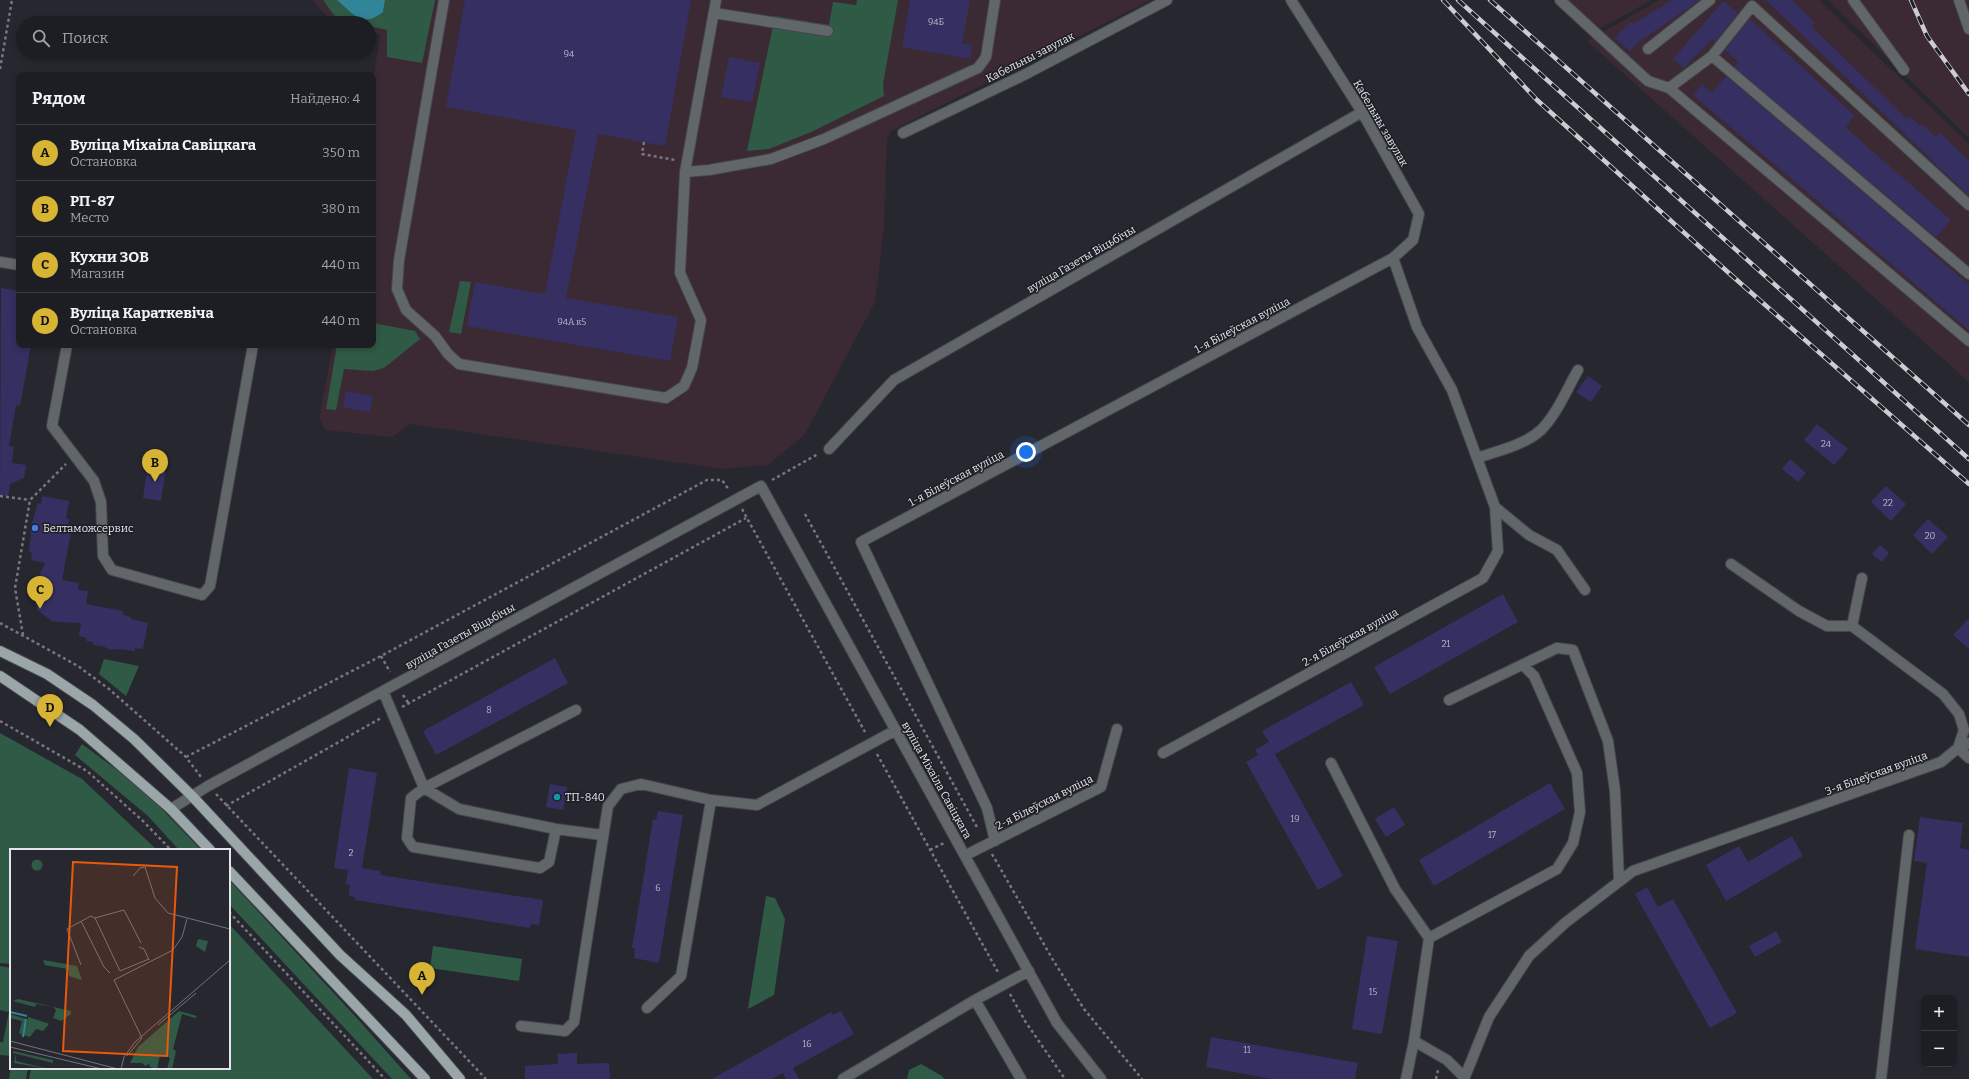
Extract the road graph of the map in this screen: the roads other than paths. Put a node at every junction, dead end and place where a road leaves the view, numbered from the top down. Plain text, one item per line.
1 (444, 0) edge
2 (716, 0) edge
3 (995, 0) edge
4 (1167, 0) edge
5 (1291, 0) edge
6 (1560, 0) edge
7 (1710, 0) edge
8 (1853, 0) edge
9 (1959, 0) edge
10 (1750, 3) edge
11 (714, 13) junction
12 (1969, 29) edge
13 (828, 30) dead end
14 (1648, 49) dead end
15 (1712, 56) junction
16 (1904, 70) dead end
17 (1669, 88) junction
18 (1362, 112) junction
19 (903, 133) dead end
20 (685, 172) junction
21 (1969, 205) edge
22 (1394, 258) junction
23 (0, 262) edge
24 (16, 265) edge
25 (1969, 274) edge
26 (1969, 341) edge
27 (66, 348) edge
28 (252, 348) edge
29 (1578, 370) dead end
30 (829, 448) road end
31 (1477, 458) junction
32 (761, 486) joint
33 (1495, 507) junction
34 (1731, 564) dead end
35 (1862, 578) dead end
36 (1585, 590) dead end
37 (1852, 626) junction
38 (0, 651) edge
39 (1523, 665) junction
40 (0, 676) edge
41 (383, 691) junction
42 (1449, 700) dead end
43 (576, 710) dead end
44 (1117, 729) dead end
45 (896, 730) junction
46 (1969, 743) edge
47 (1958, 748) junction
48 (1163, 753) dead end
49 (1969, 758) edge
50 (1330, 762) dead end
51 (424, 788) junction
52 (192, 796) junction
53 (711, 800) junction
54 (171, 809) junction
55 (556, 828) junction
56 (602, 835) junction
57 (1909, 835) dead end
58 (991, 843) junction
59 (209, 849) edge
60 (966, 855) junction
61 (230, 872) edge
62 (1619, 880) junction
63 (1429, 938) junction
64 (1029, 971) junction
65 (975, 1000) junction
66 (647, 1008) dead end
67 (521, 1026) dead end
68 (1414, 1041) junction
69 (1464, 1078) edge
70 (424, 1079) edge
71 (460, 1079) edge
72 (843, 1079) edge
73 (1020, 1079) edge
74 (1101, 1079) edge
75 (1406, 1079) edge
76 (1881, 1079) edge

1 - 20 street
2 - 11 street
3 - 20 street
4 - 19 street, Кабельны завулак
5 - 18 street, Кабельны завулак
6 - 17 street
7 - 14 street
8 - 16 street
9 - 12 street
10 - 15 street
10 - 21 street
11 - 13 street
11 - 20 street
15 - 17 street
15 - 25 street
17 - 26 street
18 - 22 street, Кабельны завулак
18 - 30 street, вуліца Газеты Віцьбічы
22 - 31 street
22 - 58 street, 1-я Білеўская вуліца
23 - 24 street
27 - 28 street
29 - 31 street
31 - 33 street
32 - 41 street, вуліца Газеты Віцьбічы
32 - 45 street, вуліца Міхаіла Савіцкага
33 - 36 street
33 - 48 street, 2-я Білеўская вуліца
34 - 37 street
35 - 37 street
37 - 47 street
38 - 52 main road
39 - 42 street
39 - 62 street
39 - 63 street
40 - 54 main road
41 - 51 street
41 - 52 street, вуліца Газеты Віцьбічы
43 - 51 street
44 - 58 street, 2-я Білеўская вуліца
45 - 53 street
45 - 60 street, вуліца Міхаіла Савіцкага
46 - 47 street, 3-я Білеўская вуліца
47 - 49 street
47 - 62 street, 3-я Білеўская вуліца
50 - 63 street
51 - 55 street
51 - 55 street
52 - 54 street, вуліца Газеты Віцьбічы
52 - 71 main road
53 - 56 street
53 - 66 street
54 - 59 main road
55 - 56 street
56 - 67 street
57 - 76 street
58 - 60 street, 2-я Білеўская вуліца
60 - 64 street, вуліца Міхаіла Савіцкага
61 - 70 main road
62 - 69 street, 3-я Білеўская вуліца
63 - 68 street
64 - 65 street
64 - 74 street, вуліца Міхаіла Савіцкага
65 - 72 street
65 - 73 street
68 - 69 street
68 - 75 street

